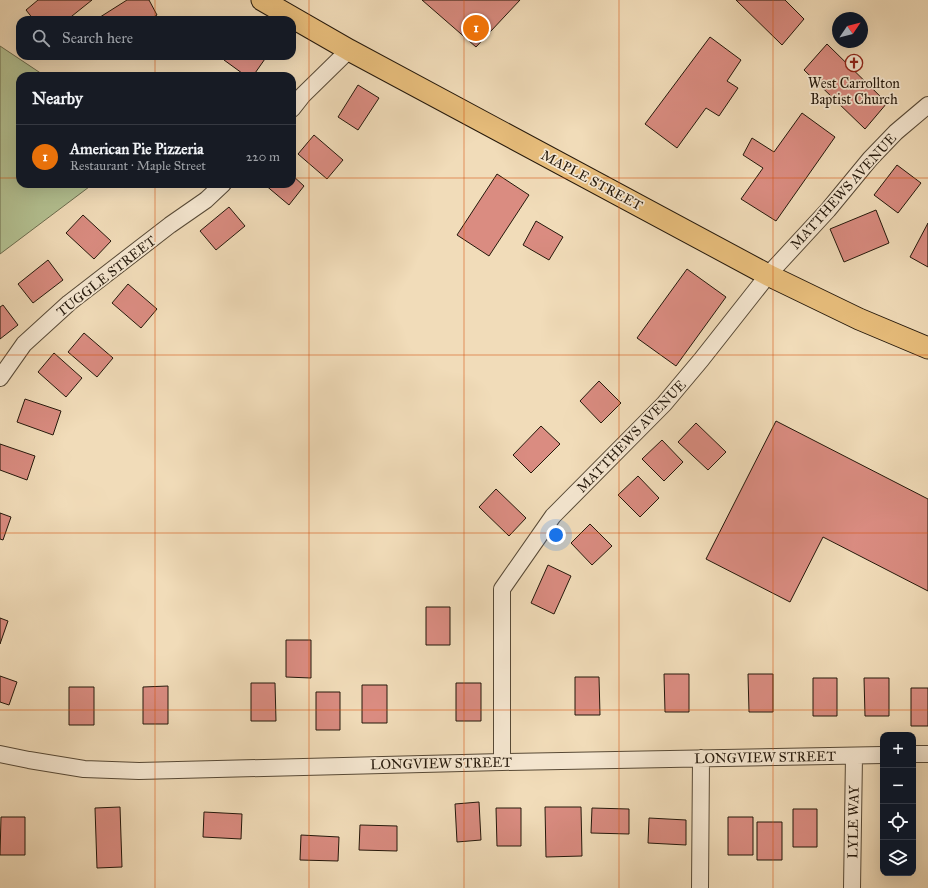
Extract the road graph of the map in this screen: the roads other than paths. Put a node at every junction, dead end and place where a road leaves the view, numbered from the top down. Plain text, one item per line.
1 (262, 0) edge
2 (290, 16) edge
3 (296, 20) edge
4 (349, 50) junction
5 (296, 104) edge
6 (928, 105) edge
7 (219, 188) edge
8 (768, 275) junction
9 (928, 348) edge
10 (0, 378) edge
11 (0, 754) edge
12 (916, 754) edge
13 (928, 754) edge
14 (880, 755) edge
15 (854, 756) junction
16 (701, 758) junction
17 (502, 762) junction
18 (700, 888) edge
19 (852, 888) edge

1 - 2 main road, MAPLE STREET
3 - 4 main road, MAPLE STREET
4 - 5 street
4 - 8 main road, MAPLE STREET
6 - 8 street, MATTHEWS AVENUE
7 - 10 street, TUGGLE STREET
8 - 9 main road, MAPLE STREET
8 - 17 street, MATTHEWS AVENUE
11 - 17 street, LONGVIEW STREET
12 - 13 street
14 - 15 street, LONGVIEW STREET
15 - 16 street, LONGVIEW STREET
15 - 19 street, LYLE WAY
16 - 17 street, LONGVIEW STREET
16 - 18 street

